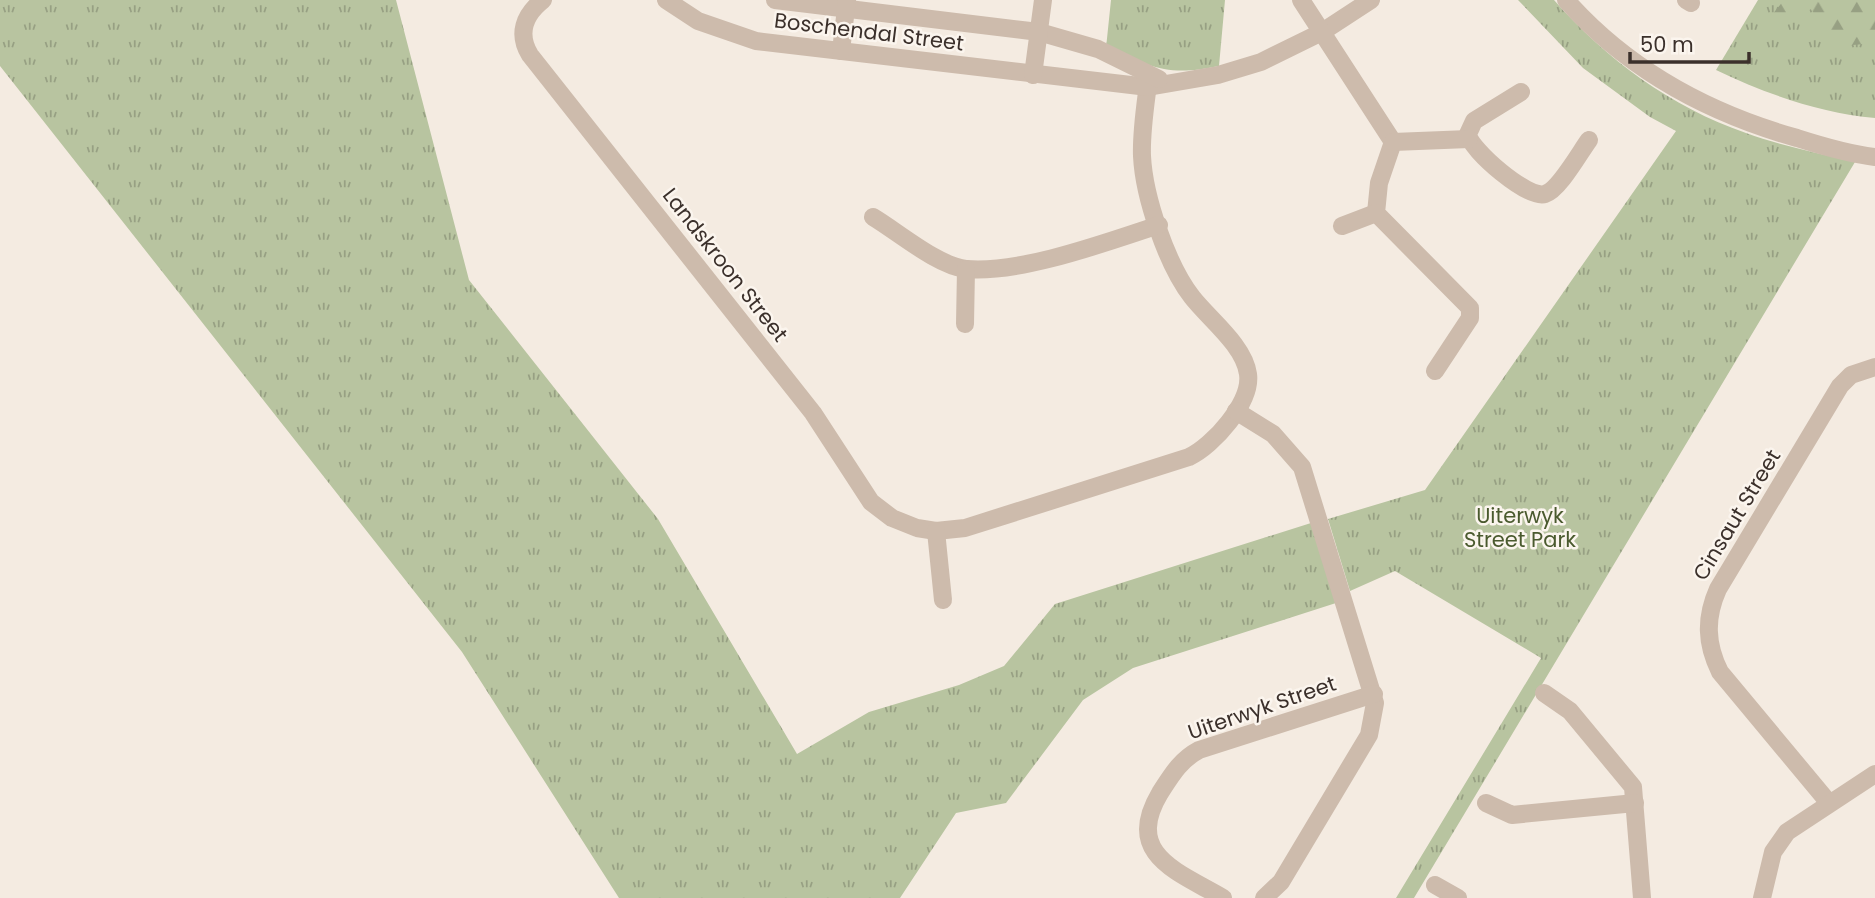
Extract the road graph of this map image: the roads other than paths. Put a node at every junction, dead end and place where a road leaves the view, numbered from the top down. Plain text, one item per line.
1 (542, 0) edge
2 (666, 0) edge
3 (775, 0) edge
4 (1042, 0) edge
5 (1301, 0) edge
6 (1371, 0) edge
7 (1566, 0) edge
8 (846, 4) edge
9 (1039, 32) junction
10 (1322, 32) junction
11 (841, 51) junction
12 (1033, 75) junction
13 (1149, 81) junction
14 (1521, 92) dead end
15 (1469, 139) junction
16 (1589, 140) dead end
17 (1393, 142) junction
18 (1875, 157) edge
19 (1376, 214) junction
20 (873, 217) dead end
21 (1158, 225) junction
22 (1342, 226) dead end
23 (966, 269) junction
24 (964, 324) dead end
25 (1875, 367) edge
26 (1435, 371) dead end
27 (1236, 411) junction
28 (936, 531) junction
29 (943, 600) dead end
30 (1544, 692) dead end
31 (1374, 694) junction
32 (1875, 774) edge
33 (1486, 803) dead end
34 (1635, 803) junction
35 (1829, 803) junction
36 (1435, 884) dead end
37 (1223, 898) edge
38 (1264, 898) edge
39 (1458, 898) edge
40 (1642, 898) edge
41 (1762, 898) edge

1 - 28 street, Landskroon Street
2 - 11 street, Boschendal Street
3 - 8 street, Boschendal Street
4 - 9 street
5 - 10 street
6 - 10 street, Boschendal Street
7 - 18 street
8 - 9 street, Boschendal Street
8 - 11 street
9 - 12 street
9 - 13 street, Boschendal Street
10 - 13 street, Boschendal Street
10 - 17 street
11 - 12 street, Boschendal Street
12 - 13 street, Boschendal Street
13 - 21 street, Landskroon Street
14 - 15 street
15 - 16 street
15 - 17 street
17 - 19 street
19 - 22 street
19 - 26 street
20 - 23 street
21 - 23 street
21 - 27 street, Landskroon Street
23 - 24 street
25 - 35 street, Cinsaut Street
27 - 28 street, Landskroon Street
27 - 31 street
28 - 29 street
30 - 34 street
31 - 37 street, Uiterwyk Street
31 - 38 street
32 - 35 street
33 - 34 street
34 - 40 street
35 - 41 street
36 - 39 street

